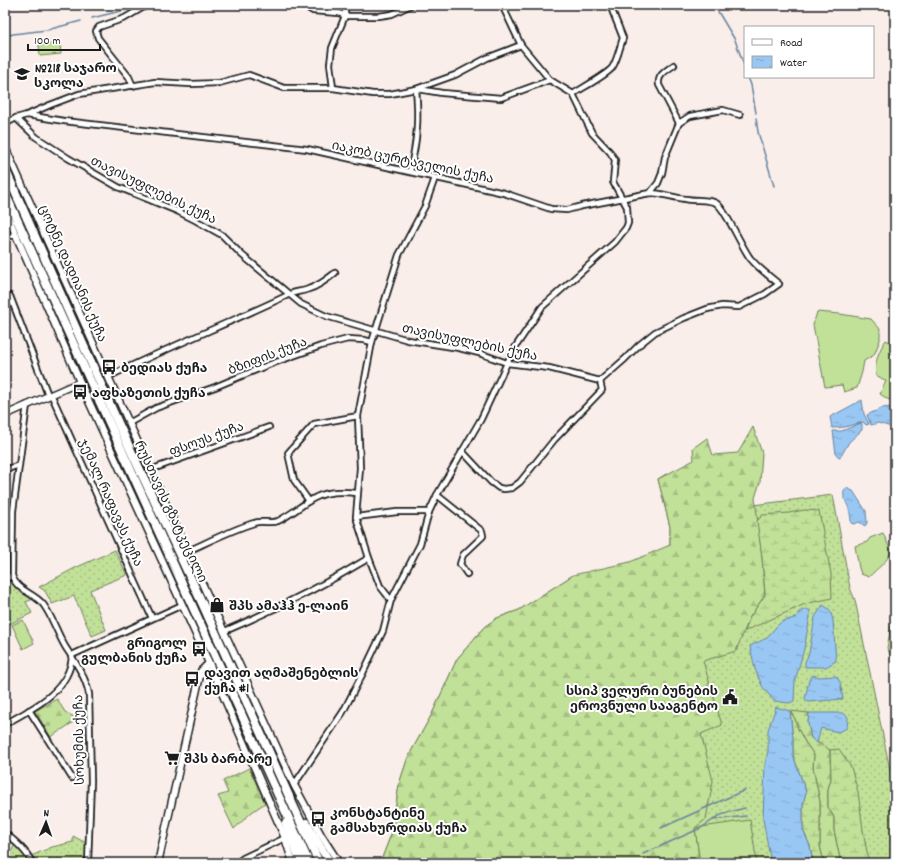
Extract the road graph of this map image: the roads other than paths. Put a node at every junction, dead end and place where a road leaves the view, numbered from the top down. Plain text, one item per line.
1 (147, 5) edge
2 (303, 5) edge
3 (345, 5) edge
4 (411, 5) edge
5 (610, 5) edge
6 (505, 6) edge
7 (345, 16) junction
8 (521, 45) junction
9 (674, 65) dead end
10 (550, 80) junction
11 (132, 86) junction
12 (333, 88) junction
13 (416, 89) junction
14 (572, 94) junction
15 (27, 115) junction
16 (740, 115) dead end
17 (16, 118) junction
18 (679, 123) junction
19 (5, 124) edge
20 (5, 147) edge
21 (5, 169) edge
22 (410, 171) junction
23 (435, 178) junction
24 (5, 193) edge
25 (650, 193) junction
26 (622, 199) junction
27 (5, 210) edge
28 (5, 235) edge
29 (16, 236) junction
30 (335, 273) dead end
31 (288, 294) junction
32 (10, 296) dead end
33 (376, 331) junction
34 (372, 342) junction
35 (507, 363) junction
36 (108, 377) junction
37 (600, 381) junction
38 (80, 382) junction
39 (49, 395) junction
40 (27, 405) junction
41 (5, 415) edge
42 (358, 416) junction
43 (129, 423) junction
44 (269, 427) dead end
45 (462, 451) junction
46 (19, 465) junction
47 (5, 470) edge
48 (150, 470) junction
49 (357, 493) junction
50 (437, 495) junction
51 (309, 501) junction
52 (429, 512) junction
53 (356, 518) junction
54 (188, 551) junction
55 (369, 558) junction
56 (467, 574) dead end
57 (12, 576) junction
58 (5, 579) edge
59 (391, 600) junction
60 (182, 605) junction
61 (152, 618) junction
62 (225, 630) junction
63 (72, 655) junction
64 (209, 663) junction
65 (29, 710) junction
66 (5, 724) edge
67 (72, 778) dead end
68 (284, 784) junction
69 (294, 785) junction
70 (279, 797) junction
71 (5, 833) edge
72 (285, 838) junction
73 (32, 863) edge
74 (88, 863) edge
75 (158, 863) edge
76 (237, 863) edge
77 (293, 863) edge
78 (300, 863) edge
79 (309, 863) edge
80 (319, 863) edge
81 (330, 863) edge
82 (338, 863) edge

1 - 11 street
2 - 7 street
3 - 7 street
4 - 7 street
5 - 14 street
6 - 8 street
7 - 12 street
8 - 10 street
8 - 13 street
9 - 18 street
10 - 13 street
10 - 14 street
11 - 12 street
11 - 15 street
12 - 13 street
13 - 22 street
14 - 26 street
15 - 17 street
15 - 22 street, იაკობ ცურტაველის ქუჩა
16 - 18 street
17 - 19 street
17 - 31 street, თავისუფლების ქუჩა
18 - 25 street
20 - 36 street, ცოტნე დადიანის ქუჩა
21 - 68 highway, რუსთავის გზატკეცილი
22 - 23 street, იაკობ ცურტაველის ქუჩა
23 - 26 street, იაკობ ცურტაველის ქუჩა
23 - 33 street
24 - 70 highway, რუსთავის გზატკეცილი
25 - 26 street, იაკობ ცურტაველის ქუჩა
25 - 37 street
26 - 35 street
27 - 29 street
28 - 29 street
29 - 38 street
30 - 31 street
31 - 33 street, თავისუფლების ქუჩა
31 - 36 street
32 - 39 street, ჯემალ რაფავას ქუჩა
33 - 34 street
33 - 35 street, თავისუფლების ქუჩა
34 - 42 street
34 - 43 street, ბზიფის ქუჩა
35 - 37 street, თავისუფლების ქუჩა
35 - 45 street
36 - 43 street, ცოტნე დადიანის ქუჩა
37 - 45 street
38 - 39 street
38 - 60 street
39 - 40 street
39 - 61 street, ჯემალ რაფავას ქუჩა
40 - 41 street
40 - 46 street
42 - 49 street
42 - 51 street
43 - 48 street, ცოტნე დადიანის ქუჩა
44 - 48 street, ფსოუს ქუჩა
45 - 50 street
46 - 47 street
46 - 57 street
48 - 54 street, ცოტნე დადიანის ქუჩა
49 - 51 street
49 - 53 street
50 - 52 street
50 - 56 street
51 - 54 street
52 - 53 street
52 - 59 street
53 - 55 street
54 - 62 street, ცოტნე დადიანის ქუჩა
55 - 59 street
55 - 62 street
57 - 58 street
57 - 63 street, სოხუმის ქუჩა
59 - 69 street
60 - 61 street
60 - 64 street
61 - 63 street
62 - 69 street, ცოტნე დადიანის ქუჩა
63 - 65 street
63 - 74 street, სოხუმის ქუჩა
64 - 72 street
64 - 75 street
65 - 66 street
65 - 67 street
68 - 80 highway, რუსთავის გზატკეცილი
68 - 81 highway
69 - 82 street, ცოტნე დადიანის ქუჩა
70 - 78 highway
70 - 79 highway, რუსთავის გზატკეცილი
71 - 73 street
72 - 76 street
72 - 77 street

